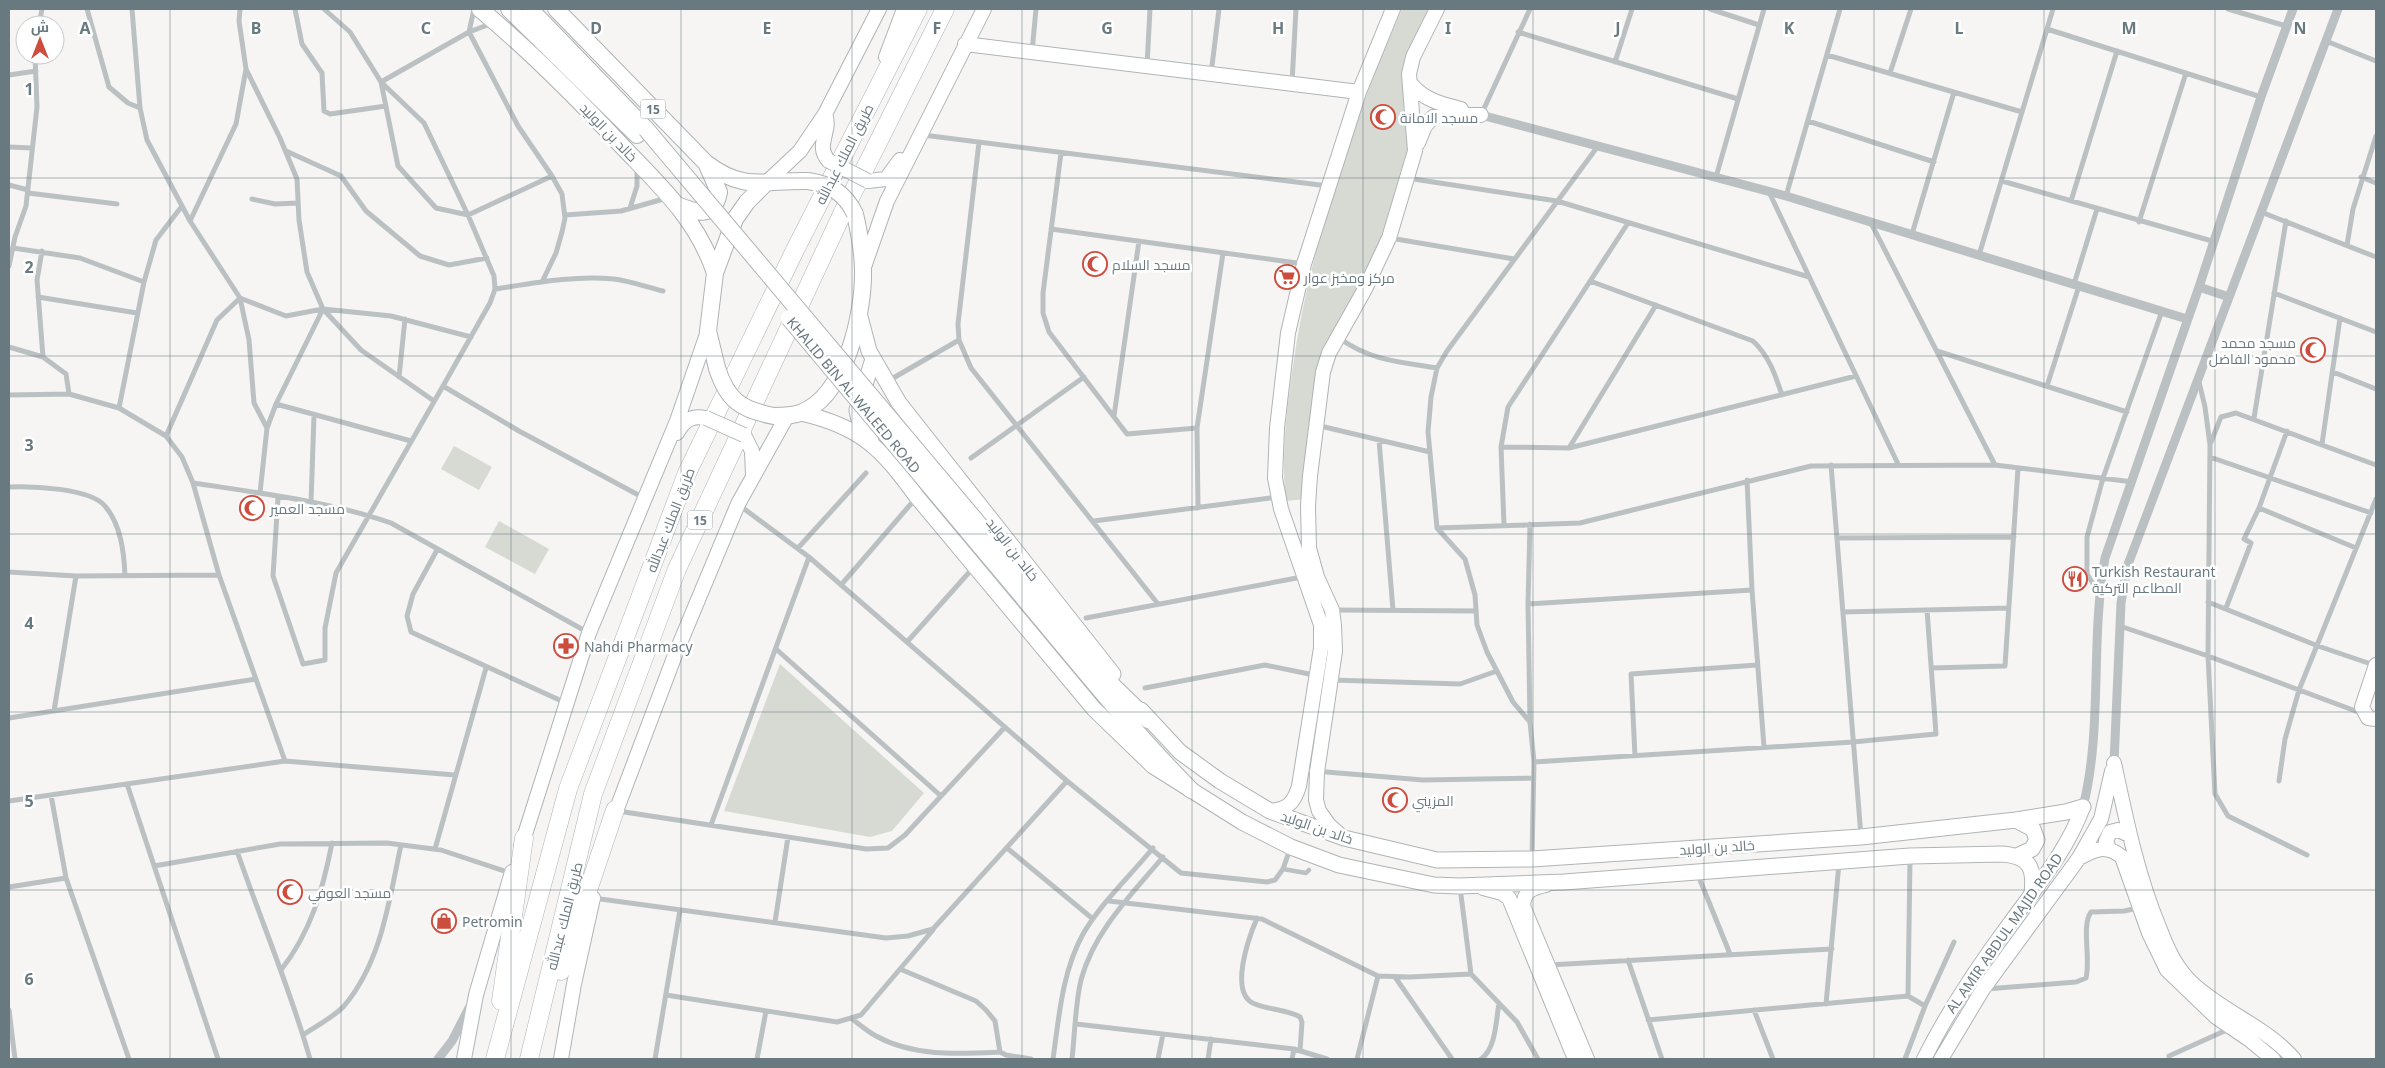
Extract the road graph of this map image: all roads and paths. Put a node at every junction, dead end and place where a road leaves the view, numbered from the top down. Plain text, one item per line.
1 (87, 9) edge
2 (132, 9) edge
3 (240, 9) edge
4 (295, 9) edge
5 (324, 9) edge
6 (474, 9) edge
7 (480, 9) edge
8 (508, 9) edge
9 (530, 9) edge
10 (556, 9) edge
11 (879, 9) edge
12 (904, 9) edge
13 (918, 9) edge
14 (945, 9) edge
15 (984, 9) edge
16 (1036, 9) edge
17 (1150, 9) edge
18 (1219, 9) edge
19 (1296, 9) edge
20 (1392, 9) edge
21 (1437, 9) edge
22 (1530, 9) edge
23 (1632, 9) edge
24 (1710, 9) edge
25 (1764, 9) edge
26 (1840, 9) edge
27 (1911, 9) edge
28 (2053, 9) edge
29 (2228, 9) edge
30 (2293, 9) edge
31 (2338, 9) edge
32 (496, 22) junction
33 (1760, 25) junction
34 (2286, 26) junction
35 (2047, 30) junction
36 (470, 32) junction
37 (1518, 32) junction
38 (2325, 41) junction
39 (965, 44) junction
40 (2116, 51) junction
41 (1032, 52) junction
42 (1827, 54) junction
43 (2376, 61) edge
44 (1615, 62) junction
45 (36, 65) edge
46 (1147, 66) junction
47 (246, 69) junction
48 (36, 72) junction
49 (1890, 73) junction
50 (2186, 73) junction
51 (1211, 74) junction
52 (9, 75) edge
53 (380, 82) junction
54 (1292, 84) junction
55 (1411, 84) junction
56 (1359, 92) junction
57 (1954, 92) junction
58 (2260, 97) junction
59 (1738, 100) junction
60 (386, 106) junction
61 (140, 108) junction
62 (2022, 112) junction
63 (825, 114) junction
64 (1481, 115) junction
65 (1808, 121) junction
66 (860, 123) junction
67 (641, 132) junction
68 (920, 135) junction
69 (2376, 136) edge
70 (979, 142) junction
71 (1598, 146) junction
72 (9, 147) edge
73 (32, 148) junction
74 (286, 151) junction
75 (1415, 151) junction
76 (1061, 152) junction
77 (911, 153) junction
78 (1934, 162) junction
79 (638, 163) junction
80 (706, 163) junction
81 (552, 176) junction
82 (1716, 177) junction
83 (2361, 177) junction
84 (1407, 178) junction
85 (2002, 181) junction
86 (2376, 183) edge
87 (765, 184) junction
88 (9, 186) edge
89 (1329, 186) junction
90 (1768, 191) junction
91 (28, 192) junction
92 (1786, 196) junction
93 (252, 199) dead end
94 (673, 201) junction
95 (1557, 201) junction
96 (2071, 201) junction
97 (117, 204) dead end
98 (298, 204) junction
99 (182, 206) junction
100 (630, 208) junction
101 (2097, 209) junction
102 (2261, 212) junction
103 (468, 215) junction
104 (565, 215) junction
105 (190, 221) junction
106 (1870, 221) junction
107 (2286, 221) junction
108 (2139, 222) junction
109 (1628, 223) junction
110 (1051, 229) junction
111 (1912, 234) junction
112 (9, 236) edge
113 (15, 237) junction
114 (1389, 238) junction
115 (1139, 241) junction
116 (2212, 241) junction
117 (2347, 245) junction
118 (13, 248) junction
119 (42, 252) junction
120 (1223, 253) junction
121 (1979, 255) junction
122 (2376, 257) edge
123 (487, 258) junction
124 (1514, 259) junction
125 (1304, 264) junction
126 (9, 266) edge
127 (863, 270) junction
128 (715, 273) junction
129 (1809, 277) junction
130 (1590, 281) junction
131 (144, 282) junction
132 (542, 282) junction
133 (2077, 285) junction
134 (2199, 287) junction
135 (495, 289) junction
136 (663, 291) dead end
137 (2274, 293) junction
138 (38, 297) junction
139 (2229, 297) junction
140 (240, 298) junction
141 (1656, 305) junction
142 (323, 309) junction
143 (2162, 311) junction
144 (859, 312) junction
145 (137, 314) junction
146 (2340, 318) junction
147 (405, 319) junction
148 (2186, 319) junction
149 (708, 331) junction
150 (2376, 332) edge
151 (471, 337) junction
152 (1338, 337) junction
153 (959, 340) junction
154 (9, 347) edge
155 (1937, 351) junction
156 (43, 357) junction
157 (874, 359) junction
158 (1437, 368) junction
159 (2333, 372) junction
160 (398, 376) junction
161 (1856, 376) junction
162 (1084, 378) junction
163 (2198, 379) junction
164 (887, 381) junction
165 (443, 386) junction
166 (2047, 386) junction
167 (2376, 389) edge
168 (9, 394) edge
169 (69, 394) junction
170 (1782, 395) junction
171 (434, 401) junction
172 (276, 404) junction
173 (119, 408) junction
174 (2127, 412) junction
175 (314, 415) junction
176 (787, 415) junction
177 (1114, 416) junction
178 (2254, 418) junction
179 (1018, 425) junction
180 (1316, 425) junction
181 (267, 428) junction
182 (1197, 428) junction
183 (2287, 431) junction
184 (166, 436) junction
185 (1379, 440) junction
186 (411, 441) junction
187 (872, 443) junction
188 (2322, 444) junction
189 (2210, 445) junction
190 (1501, 448) junction
191 (1569, 448) junction
192 (664, 449) junction
193 (1430, 452) junction
194 (2210, 457) junction
195 (971, 458) dead end
196 (1898, 464) junction
197 (1832, 465) junction
198 (1996, 465) junction
199 (2376, 465) edge
200 (2018, 468) junction
201 (866, 473) dead end
202 (2103, 478) junction
203 (2269, 478) junction
204 (752, 479) junction
205 (1747, 480) junction
206 (2133, 482) junction
207 (193, 483) junction
208 (9, 487) edge
209 (260, 493) junction
210 (917, 497) junction
211 (1279, 497) junction
212 (278, 498) junction
213 (644, 498) junction
214 (2376, 500) edge
215 (311, 503) junction
216 (738, 504) junction
217 (1198, 508) junction
218 (2259, 508) junction
219 (2370, 513) junction
220 (371, 516) junction
221 (1094, 521) junction
222 (1530, 524) junction
223 (1504, 525) junction
224 (1436, 528) junction
225 (1837, 538) junction
226 (2014, 538) junction
227 (798, 548) junction
228 (2356, 548) junction
229 (437, 550) junction
230 (809, 557) junction
231 (998, 557) junction
232 (975, 566) junction
233 (9, 572) edge
234 (219, 575) junction
235 (76, 576) junction
236 (125, 576) junction
237 (1303, 576) junction
238 (841, 585) junction
239 (1752, 590) junction
240 (2098, 593) junction
241 (2208, 602) junction
242 (1158, 604) junction
243 (1528, 604) junction
244 (2009, 608) junction
245 (2226, 608) junction
246 (1332, 610) junction
247 (1393, 610) junction
248 (1927, 610) junction
249 (1476, 611) junction
250 (1843, 612) junction
251 (1086, 618) dead end
252 (2120, 626) junction
253 (589, 633) junction
254 (907, 642) junction
255 (2318, 646) junction
256 (776, 649) junction
257 (2208, 656) junction
258 (1757, 665) junction
259 (2376, 665) edge
260 (486, 668) junction
261 (1931, 668) junction
262 (1497, 671) junction
263 (1324, 678) junction
264 (256, 679) junction
265 (1145, 688) dead end
266 (2299, 690) junction
267 (566, 703) junction
268 (54, 711) junction
269 (2370, 717) edge
270 (9, 718) edge
271 (1148, 720) junction
272 (1530, 722) junction
273 (1005, 727) junction
274 (1853, 742) junction
275 (1764, 747) junction
276 (1635, 756) junction
277 (285, 762) junction
278 (1534, 762) junction
279 (2114, 763) junction
280 (1302, 770) junction
281 (1317, 772) junction
282 (455, 774) junction
283 (1533, 778) junction
284 (1067, 781) junction
285 (2279, 781) dead end
286 (127, 784) junction
287 (1191, 790) junction
288 (51, 795) junction
289 (941, 796) junction
290 (9, 801) edge
291 (2083, 807) junction
292 (615, 810) junction
293 (1270, 811) junction
294 (2016, 820) junction
295 (711, 825) junction
296 (2129, 835) junction
297 (788, 837) junction
298 (1861, 837) junction
299 (524, 838) junction
300 (1344, 838) junction
301 (332, 843) junction
302 (401, 845) junction
303 (1291, 847) junction
304 (1007, 848) junction
305 (1153, 848) junction
306 (435, 849) junction
307 (2109, 849) junction
308 (237, 851) junction
309 (2307, 855) dead end
310 (1163, 856) junction
311 (1910, 856) junction
312 (2017, 856) junction
313 (2079, 858) junction
314 (1532, 859) junction
315 (1839, 862) junction
316 (154, 866) junction
317 (1283, 869) junction
318 (1309, 870) dead end
319 (1697, 872) junction
320 (512, 873) junction
321 (66, 878) junction
322 (1564, 882) junction
323 (1460, 886) junction
324 (9, 887) edge
325 (2032, 893) junction
326 (593, 898) junction
327 (1109, 901) junction
328 (1125, 903) junction
329 (2140, 908) junction
330 (680, 910) junction
331 (1257, 918) junction
332 (1093, 919) junction
333 (775, 922) junction
334 (933, 930) junction
335 (1954, 942) dead end
336 (1832, 949) junction
337 (1730, 954) junction
338 (1628, 960) junction
339 (1549, 965) junction
340 (900, 969) junction
341 (281, 970) junction
342 (1471, 974) junction
343 (1378, 976) junction
344 (1395, 977) junction
345 (1983, 989) junction
346 (476, 995) junction
347 (666, 995) junction
348 (1908, 996) junction
349 (1499, 1003) junction
350 (1826, 1004) junction
351 (1925, 1006) junction
352 (9, 1010) edge
353 (1754, 1010) junction
354 (766, 1011) junction
355 (851, 1018) junction
356 (1648, 1020) junction
357 (1076, 1024) junction
358 (2232, 1028) junction
359 (1163, 1034) junction
360 (304, 1035) junction
361 (1211, 1039) junction
362 (1294, 1049) junction
363 (1300, 1051) junction
364 (1000, 1052) junction
365 (15, 1059) edge
366 (129, 1059) edge
367 (218, 1059) edge
368 (310, 1059) edge
369 (438, 1059) edge
370 (464, 1059) edge
371 (494, 1059) edge
372 (530, 1059) edge
373 (561, 1059) edge
374 (655, 1059) edge
375 (757, 1059) edge
376 (1031, 1059) edge
377 (1054, 1059) edge
378 (1072, 1059) edge
379 (1158, 1059) edge
380 (1208, 1059) edge
381 (1292, 1059) edge
382 (1327, 1059) edge
383 (1357, 1059) edge
384 (1452, 1059) edge
385 (1481, 1059) edge
386 (1538, 1059) edge
387 (1575, 1059) edge
388 (1587, 1059) edge
389 (1662, 1059) edge
390 (1773, 1059) edge
391 (1905, 1059) edge
392 (1924, 1059) edge
393 (1941, 1059) edge
394 (2170, 1059) edge
395 (2273, 1059) edge
396 (2294, 1059) edge

1 - 61 street
2 - 61 street
3 - 47 street
4 - 60 street
5 - 53 street
6 - 36 street
7 - 32 highway, خالد بن الوليد
8 - 67 highway, KHALID BIN AL WALEED ROAD
9 - 67 highway, KHALID BIN AL WALEED ROAD
10 - 80 highway, خالد بن الوليد / 15
11 - 63 main road
12 - 66 main road
13 - 66 highway, طريق الملك عبدالله / 15
14 - 372 highway, طريق الملك عبدالله / 15
15 - 39 main road
16 - 41 street
17 - 46 street
18 - 51 street
19 - 54 street
20 - 56 main road
21 - 55 main road
22 - 37 street
23 - 44 street
24 - 33 street
25 - 33 street
26 - 42 street
27 - 49 street
28 - 35 street
29 - 34 street
30 - 34 street
31 - 38 street
32 - 36 street
32 - 79 highway, خالد بن الوليد
33 - 59 street
34 - 58 street
35 - 40 street
35 - 62 street
36 - 53 street
36 - 81 street
37 - 44 street
37 - 64 street
38 - 43 street
38 - 102 street
39 - 41 main road
39 - 68 main road
40 - 50 street
40 - 96 street
41 - 46 main road
42 - 49 street
42 - 65 street
44 - 59 street
45 - 48 street
46 - 51 main road
47 - 74 street
47 - 105 street
48 - 52 street
48 - 73 street
49 - 57 street
50 - 58 street
50 - 108 street
51 - 54 main road
53 - 60 street
53 - 103 street
54 - 56 main road
55 - 64 main road
55 - 75 main road
56 - 89 main road
57 - 62 street
57 - 78 street
58 - 116 street
59 - 82 street
60 - 103 street
61 - 99 street
62 - 85 street
63 - 77 main road, bridge
63 - 87 main road
64 - 71 street
64 - 75 main road
65 - 78 street
65 - 92 street
66 - 371 highway, طريق الملك عبدالله / 15
67 - 231 highway, KHALID BIN AL WALEED ROAD, bridge
68 - 70 street
68 - 77 main road
69 - 83 street
70 - 76 street
70 - 153 street
71 - 82 street
71 - 95 street
72 - 73 street
73 - 91 street
74 - 98 street
74 - 123 street
75 - 84 main road
76 - 89 street
76 - 110 street
77 - 127 main road
78 - 111 street
79 - 94 highway, خالد بن الوليد
79 - 100 street
80 - 87 highway, خالد بن الوليد / 15
80 - 94 highway, 15
81 - 103 street
81 - 104 street
82 - 90 street
83 - 86 street
83 - 117 street
84 - 95 street
84 - 114 main road
85 - 96 street
85 - 121 street
87 - 127 highway, خالد بن الوليد / 15, bridge
87 - 128 highway, خالد بن الوليد
88 - 91 street
89 - 125 main road
90 - 92 street
90 - 129 street
91 - 97 street
91 - 113 street
92 - 106 street
93 - 98 street
94 - 100 street
94 - 128 highway, خالد بن الوليد
95 - 109 street
95 - 124 street
96 - 101 street
98 - 142 street
99 - 105 street
99 - 131 street
100 - 104 street
101 - 108 street
101 - 133 street
102 - 107 street
102 - 139 street
103 - 123 street
104 - 132 street
105 - 140 street
106 - 111 street
106 - 155 street
107 - 117 street
107 - 137 street
108 - 116 street
109 - 129 street
109 - 130 street
110 - 115 street
110 - 162 street
111 - 121 street
112 - 113 street
113 - 118 street
114 - 124 street
114 - 152 main road
115 - 120 street
115 - 177 street
116 - 134 street
117 - 122 street
118 - 119 street
118 - 126 street
119 - 131 street
119 - 138 street
120 - 125 street
120 - 182 street
121 - 133 street
123 - 135 street
124 - 158 street
125 - 211 main road
127 - 144 highway, خالد بن الوليد / 15
128 - 149 highway, خالد بن الوليد
129 - 161 street
130 - 141 street
130 - 190 street
131 - 145 street
132 - 135 street
132 - 136 street
133 - 143 street
133 - 166 street
134 - 139 street
134 - 148 street
135 - 151 street
137 - 146 street
137 - 178 street
138 - 145 street
138 - 156 street
139 - 163 street
140 - 142 street
140 - 181 street
140 - 184 street
141 - 170 street
141 - 191 street
142 - 147 street
142 - 160 street
142 - 172 street
143 - 148 street
143 - 174 street
144 - 157 main road, خالد بن الوليد
144 - 176 highway, خالد بن الوليد / 15
145 - 173 street
146 - 150 street
146 - 159 street
147 - 151 street
147 - 160 street
148 - 206 street
149 - 176 highway, خالد بن الوليد, bridge
149 - 192 main road
151 - 165 street
152 - 158 street
152 - 180 main road
153 - 164 street
153 - 179 street
154 - 156 street
155 - 166 street
155 - 198 street
156 - 169 street
157 - 164 main road, خالد بن الوليد
157 - 187 main road
158 - 193 street
159 - 167 street
159 - 188 street
160 - 171 street
161 - 170 street
161 - 196 street
162 - 177 street
162 - 179 street
163 - 189 street
163 - 252 street
164 - 271 main road, خالد بن الوليد
165 - 171 street
165 - 213 street
166 - 174 street
168 - 169 street
169 - 173 street
170 - 191 street
171 - 186 street
172 - 175 street
172 - 181 street
173 - 184 street
174 - 202 street
175 - 186 street
175 - 215 street
176 - 187 main road, خالد بن الوليد
176 - 204 main road
177 - 182 street
178 - 183 street
178 - 189 street
179 - 195 street
179 - 221 street
180 - 185 street
180 - 246 main road
181 - 209 street
182 - 217 street
183 - 188 street
183 - 203 street
184 - 207 street
185 - 193 street
185 - 247 street
186 - 220 street
187 - 210 main road, خالد بن الوليد
188 - 199 street
189 - 194 street
190 - 191 street
190 - 223 street
192 - 204 main road, bridge
192 - 213 main road
193 - 224 street
194 - 203 street
194 - 241 street
196 - 197 street
196 - 198 street
197 - 205 street
197 - 225 street
198 - 200 street
200 - 202 street
200 - 226 street
201 - 227 street
202 - 206 street
202 - 240 street
203 - 218 street
203 - 219 street
204 - 216 main road
205 - 222 street
205 - 239 street
206 - 240 street
207 - 209 street
207 - 234 street
208 - 236 street
209 - 212 street
210 - 232 main road, خالد بن الوليد
210 - 238 street
211 - 217 street
211 - 237 main road
212 - 215 street
212 - 220 street
213 - 253 main road
214 - 219 street
215 - 220 street
216 - 227 street
216 - 292 main road
217 - 221 street
218 - 228 street
218 - 245 street
219 - 228 street
220 - 229 street
221 - 242 street
222 - 223 street
222 - 243 street
223 - 224 street
224 - 249 street
225 - 226 street
225 - 250 street
226 - 244 street
227 - 230 street
228 - 255 street
229 - 253 street
229 - 260 street
230 - 238 street
230 - 256 street
231 - 271 highway, KHALID BIN AL WALEED ROAD
231 - 287 highway, KHALID BIN AL WALEED ROAD
232 - 254 street
232 - 287 main road, خالد بن الوليد
233 - 235 street
234 - 236 street
234 - 264 street
235 - 236 street
235 - 268 street
237 - 242 street
237 - 263 main road
238 - 254 street
239 - 243 street
239 - 258 street
240 - 291 street
241 - 245 street
241 - 257 street
242 - 251 street
243 - 272 street
244 - 248 street
244 - 261 street
245 - 255 street
246 - 247 street
246 - 263 main road
247 - 249 street
248 - 250 street
248 - 261 street
249 - 262 street
250 - 274 street
252 - 257 street
252 - 279 street
253 - 267 main road
254 - 273 street
255 - 259 street
255 - 266 street
256 - 289 street
256 - 295 street
257 - 266 street
257 - 309 street
258 - 275 street
258 - 276 street
259 - 269 main road
260 - 267 street
260 - 282 street
261 - 274 street
262 - 263 street
262 - 272 street
263 - 265 street
263 - 280 main road
263 - 281 main road
264 - 268 street
264 - 277 street
266 - 269 street
266 - 285 street
267 - 299 main road
268 - 270 street
271 - 293 main road, خالد بن الوليد
272 - 278 street
273 - 284 street
273 - 289 street
274 - 275 street
274 - 298 street
275 - 276 street
276 - 278 street
277 - 282 street
277 - 286 street
278 - 283 street
279 - 296 main road
279 - 313 main road, AL AMIR ABDUL MAJID ROAD
280 - 281 street
280 - 293 main road
281 - 283 street
281 - 300 main road
282 - 306 street
283 - 314 street
284 - 304 street
284 - 305 street
286 - 288 street
286 - 316 street
287 - 303 main road, خالد بن الوليد
288 - 290 street
288 - 321 street
289 - 297 street
291 - 294 main road, خالد بن الوليد
291 - 325 main road, AL AMIR ABDUL MAJID ROAD
292 - 295 street
292 - 326 main road
292 - 372 highway
293 - 300 main road, خالد بن الوليد
294 - 298 main road, خالد بن الوليد
294 - 312 main road
295 - 297 street
296 - 307 main road
296 - 396 main road
297 - 333 street
298 - 314 main road, خالد بن الوليد
299 - 320 main road
299 - 371 highway
300 - 314 main road, خالد بن الوليد
301 - 302 street
301 - 308 street
301 - 341 street
302 - 306 street
302 - 360 street
303 - 317 street
303 - 323 main road, خالد بن الوليد
304 - 332 street
304 - 334 street
305 - 310 street
305 - 327 street
306 - 320 street
307 - 313 main road
307 - 329 main road
308 - 316 street
308 - 341 street
310 - 317 street
310 - 328 street
311 - 312 main road, خالد بن الوليد
311 - 315 main road, خالد بن الوليد
311 - 348 street
312 - 325 main road
313 - 345 main road, AL AMIR ABDUL MAJID ROAD
315 - 319 main road, خالد بن الوليد
315 - 336 street
316 - 367 street
317 - 318 street
319 - 322 main road, خالد بن الوليد
319 - 337 street
320 - 346 main road
321 - 324 street
321 - 366 street
322 - 323 main road, خالد بن الوليد
322 - 339 main road
323 - 342 street
323 - 387 main road
325 - 392 main road, AL AMIR ABDUL MAJID ROAD
326 - 330 street
326 - 373 main road
327 - 328 street
327 - 332 street
328 - 331 street
328 - 357 street
329 - 345 street
329 - 358 main road
330 - 333 street
330 - 347 street
331 - 343 street
331 - 363 street
332 - 377 street
333 - 334 street
334 - 340 street
335 - 351 street
336 - 337 street
336 - 350 street
337 - 338 street
338 - 339 street
338 - 356 street
339 - 388 main road
340 - 355 street
340 - 364 street
341 - 360 street
342 - 344 street
342 - 349 street
343 - 344 street
343 - 383 street
344 - 384 street
345 - 393 main road, AL AMIR ABDUL MAJID ROAD
346 - 369 street
346 - 370 main road
347 - 354 street
347 - 374 street
348 - 350 street
348 - 351 street
349 - 385 street
349 - 386 street
350 - 353 street
351 - 391 street
352 - 365 street
353 - 356 street
353 - 390 street
354 - 355 street
354 - 375 street
355 - 364 street
356 - 389 street
357 - 359 street
357 - 378 street
358 - 394 street
358 - 395 main road
359 - 361 street
359 - 379 street
360 - 368 street
361 - 362 street
361 - 380 street
362 - 363 street
362 - 381 street
363 - 382 street
364 - 376 street

